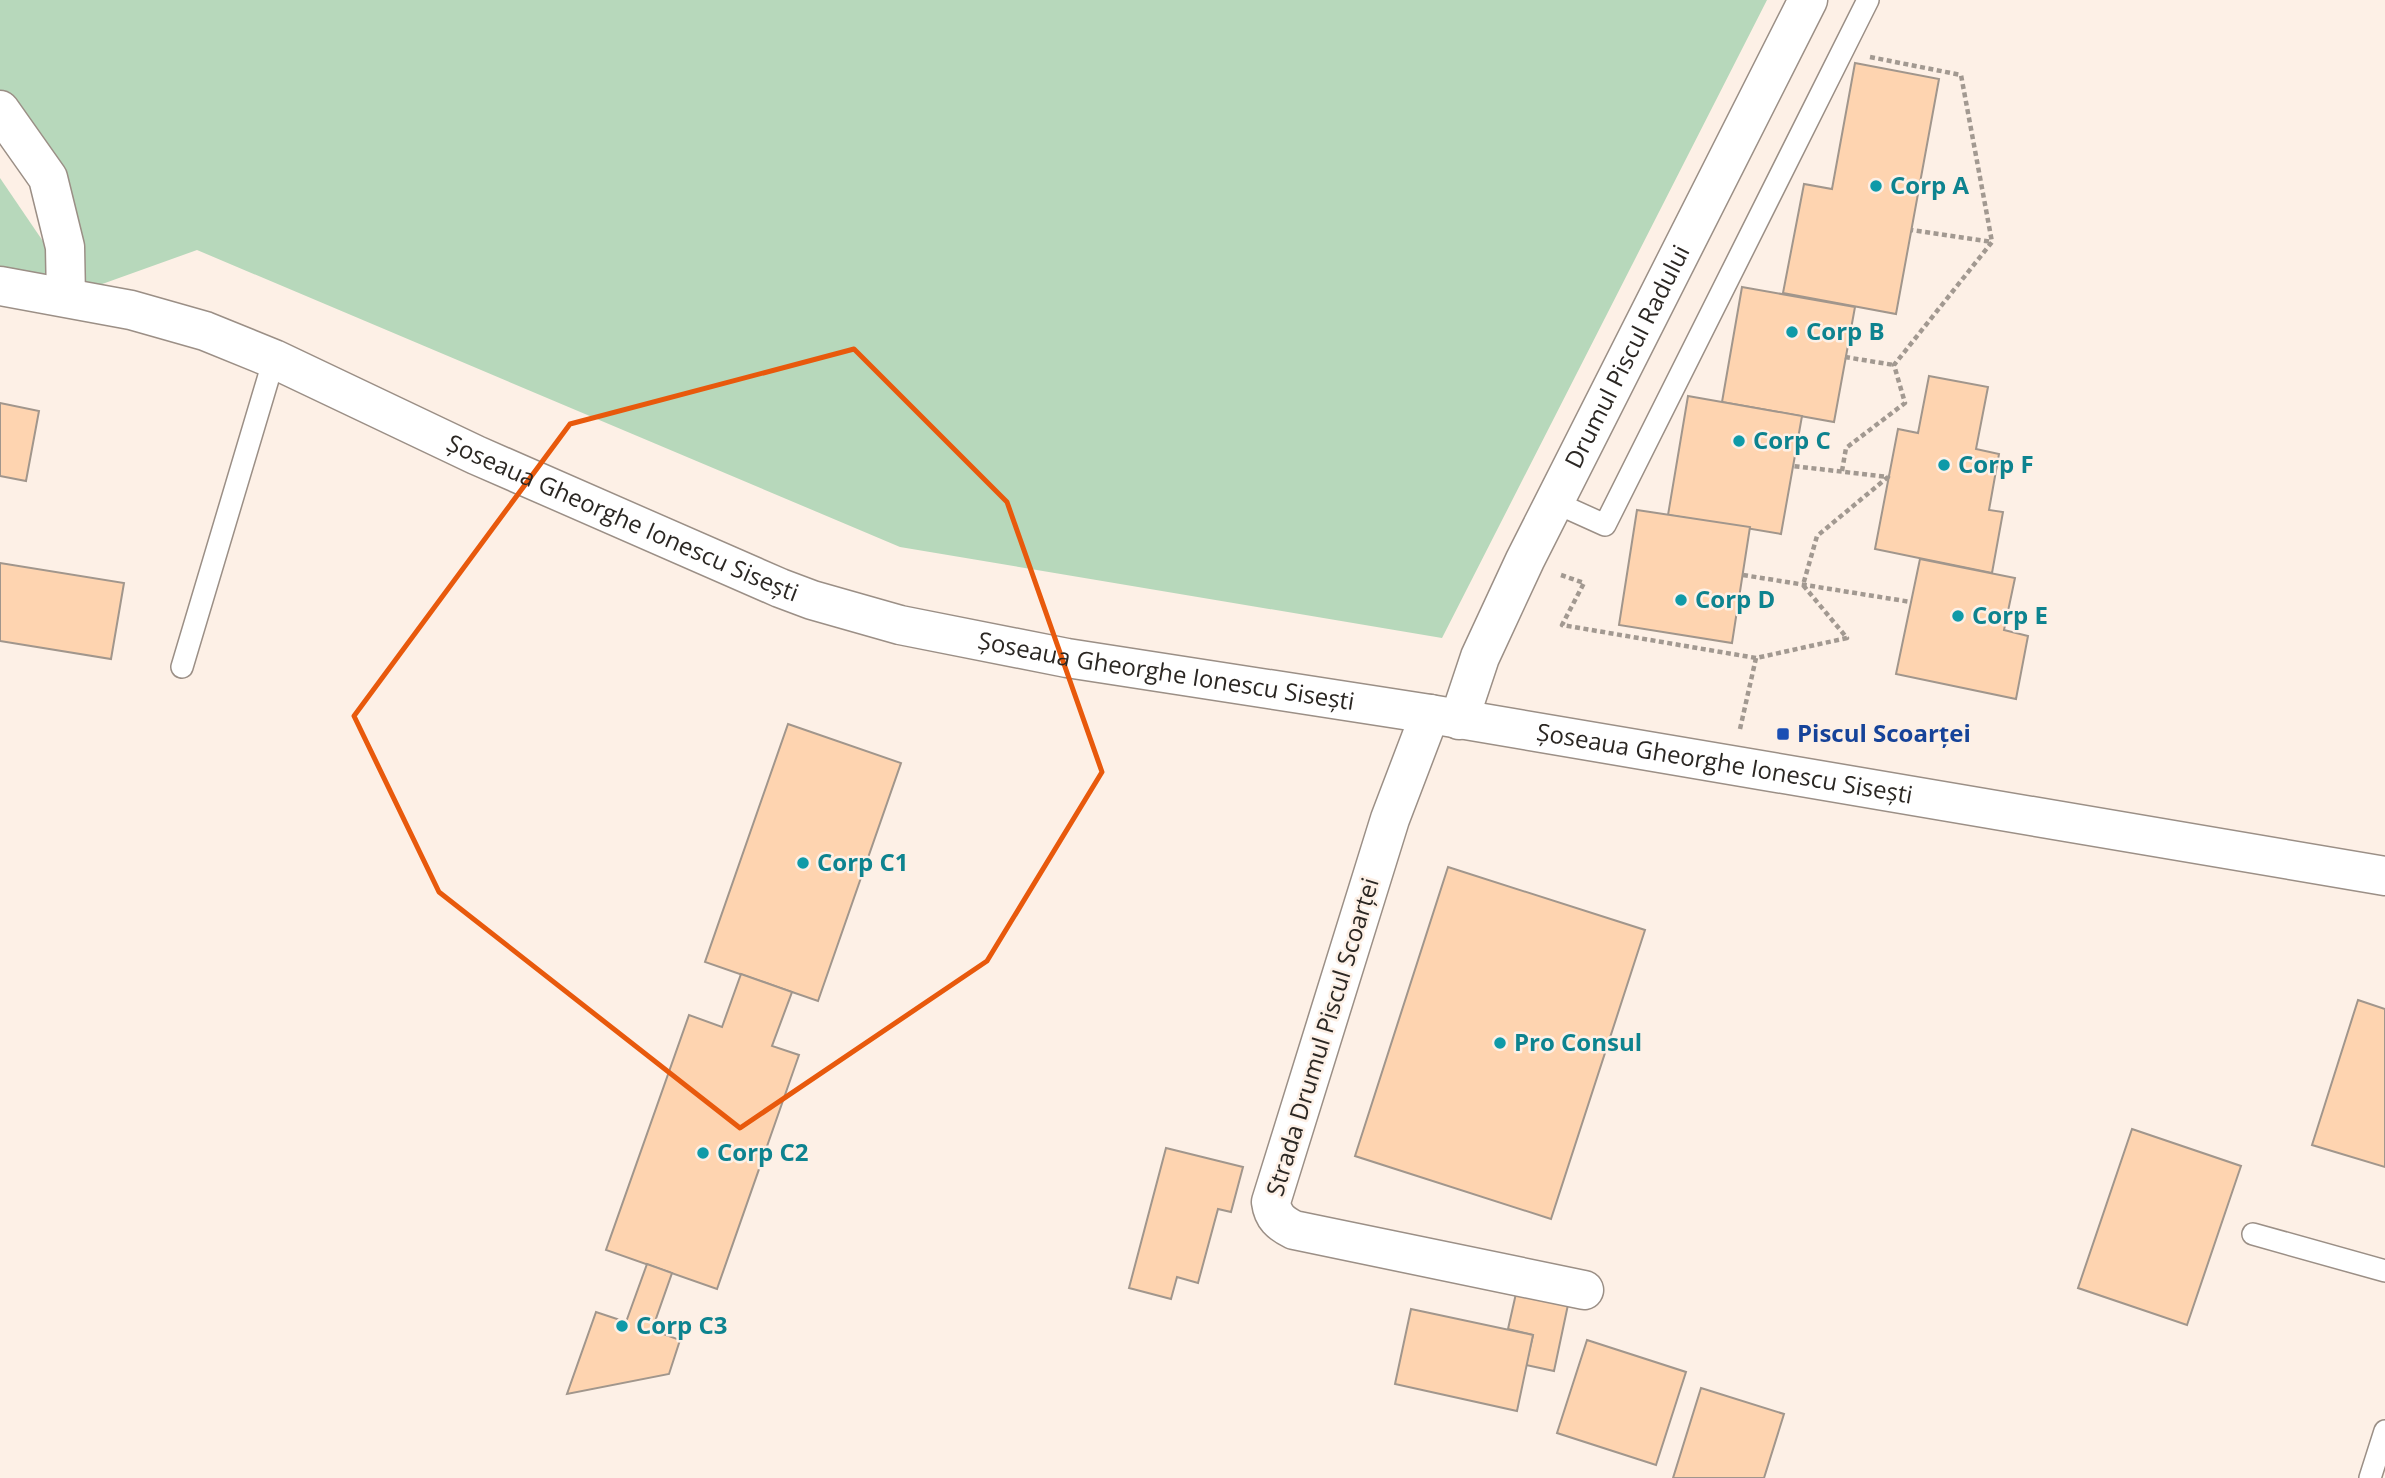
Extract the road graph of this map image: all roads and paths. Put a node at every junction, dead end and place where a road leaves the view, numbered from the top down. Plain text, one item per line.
1 (1808, 0) edge
2 (1868, 0) edge
3 (1842, 52) junction
4 (0, 110) edge
5 (1911, 230) dead end
6 (1992, 242) junction
7 (0, 286) edge
8 (66, 297) junction
9 (1845, 357) dead end
10 (274, 359) junction
11 (1894, 365) junction
12 (1793, 466) dead end
13 (1842, 471) junction
14 (1554, 502) junction
15 (1525, 560) junction
16 (1743, 575) dead end
17 (1803, 585) junction
18 (1911, 603) dead end
19 (1756, 658) junction
20 (182, 667) dead end
21 (1445, 717) junction
22 (1732, 765) junction
23 (2385, 876) edge
24 (2252, 1234) dead end
25 (2385, 1271) edge
26 (1584, 1290) dead end
27 (2385, 1434) edge
28 (2370, 1478) edge

1 - 14 main road, Drumul Piscul Radului
2 - 3 lane
3 - 6 path
3 - 14 lane
4 - 8 main road
5 - 6 path
6 - 11 path
7 - 8 main road, Șoseaua Gheorghe Ionescu Sisești
8 - 10 main road, Șoseaua Gheorghe Ionescu Sisești
9 - 11 path
10 - 20 lane
10 - 21 main road, Șoseaua Gheorghe Ionescu Sisești
11 - 13 path
12 - 13 path
13 - 17 path
14 - 15 main road, Drumul Piscul Radului
15 - 19 path
15 - 21 main road, Drumul Piscul Radului
16 - 17 path
17 - 18 path
17 - 19 path
19 - 22 path
21 - 22 main road, Șoseaua Gheorghe Ionescu Sisești
21 - 26 main road, Strada Drumul Piscul Scoarței
22 - 23 main road, Șoseaua Gheorghe Ionescu Sisești
24 - 25 lane
27 - 28 lane

